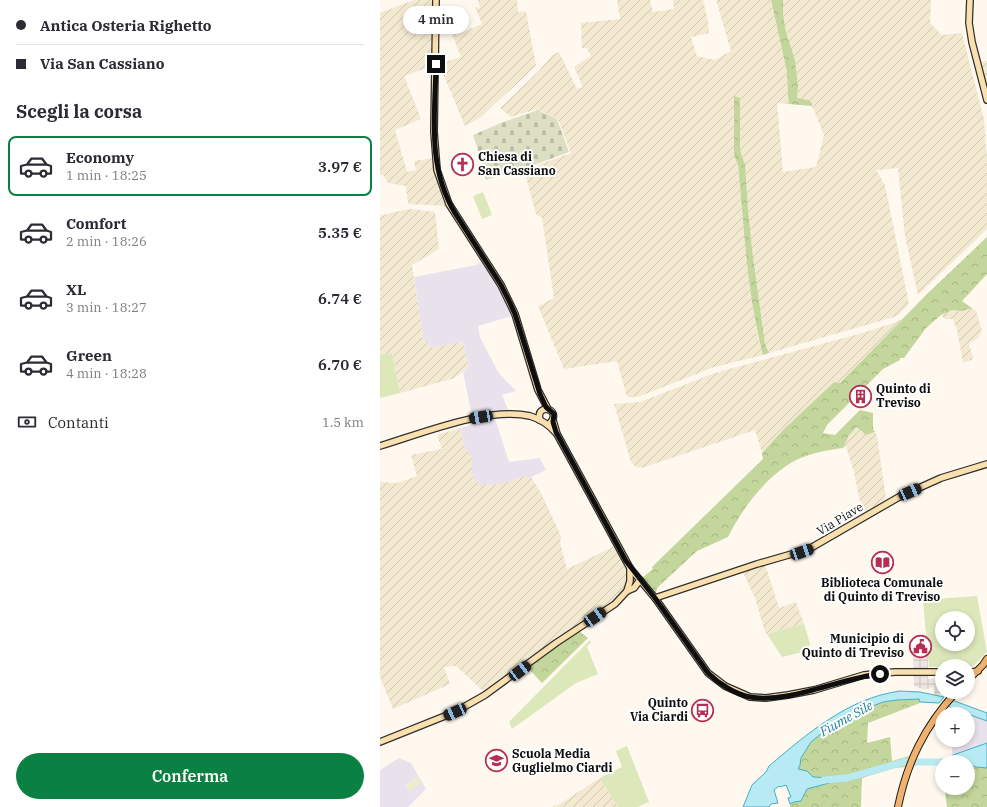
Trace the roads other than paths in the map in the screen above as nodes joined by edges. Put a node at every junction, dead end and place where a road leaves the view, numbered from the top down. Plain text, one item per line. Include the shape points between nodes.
1 (436, 0) edge
2 (970, 0) edge
3 (987, 100) edge
4 (540, 394) junction
5 (548, 409) junction
6 (540, 412) junction
7 (526, 415) junction
8 (540, 420) junction
9 (553, 420) junction
10 (546, 424) junction
11 (557, 434) junction
12 (380, 446) edge
13 (987, 464) edge
14 (630, 568) junction
15 (640, 580) junction
16 (632, 586) junction
17 (646, 588) junction
18 (655, 598) junction
19 (987, 659) edge
20 (975, 670) edge
21 (935, 672) edge
22 (949, 699) edge
23 (380, 742) edge
24 (898, 807) edge

1 - 4 main road via 434,132 435,159 440,180 449,204 510,303
2 - 3 main road via 969,23 972,42
4 - 5 main road
4 - 6 main road
5 - 6 main road
5 - 9 main road via 553,412
6 - 7 main road
6 - 8 main road
7 - 8 main road
7 - 12 main road via 495,415 465,420
8 - 10 main road
9 - 10 main road
9 - 11 main road
10 - 11 main road
11 - 14 main road
13 - 18 main road, Via Piave via 941,478 899,496 809,549
14 - 15 main road
14 - 16 main road
15 - 16 main road
15 - 17 main road
16 - 17 main road
16 - 23 main road via 615,604 556,643 485,696 449,715
17 - 18 main road
18 - 21 main road via 708,673 719,682 750,697 788,695 869,675
19 - 20 main road
22 - 24 main road via 930,723 913,757

